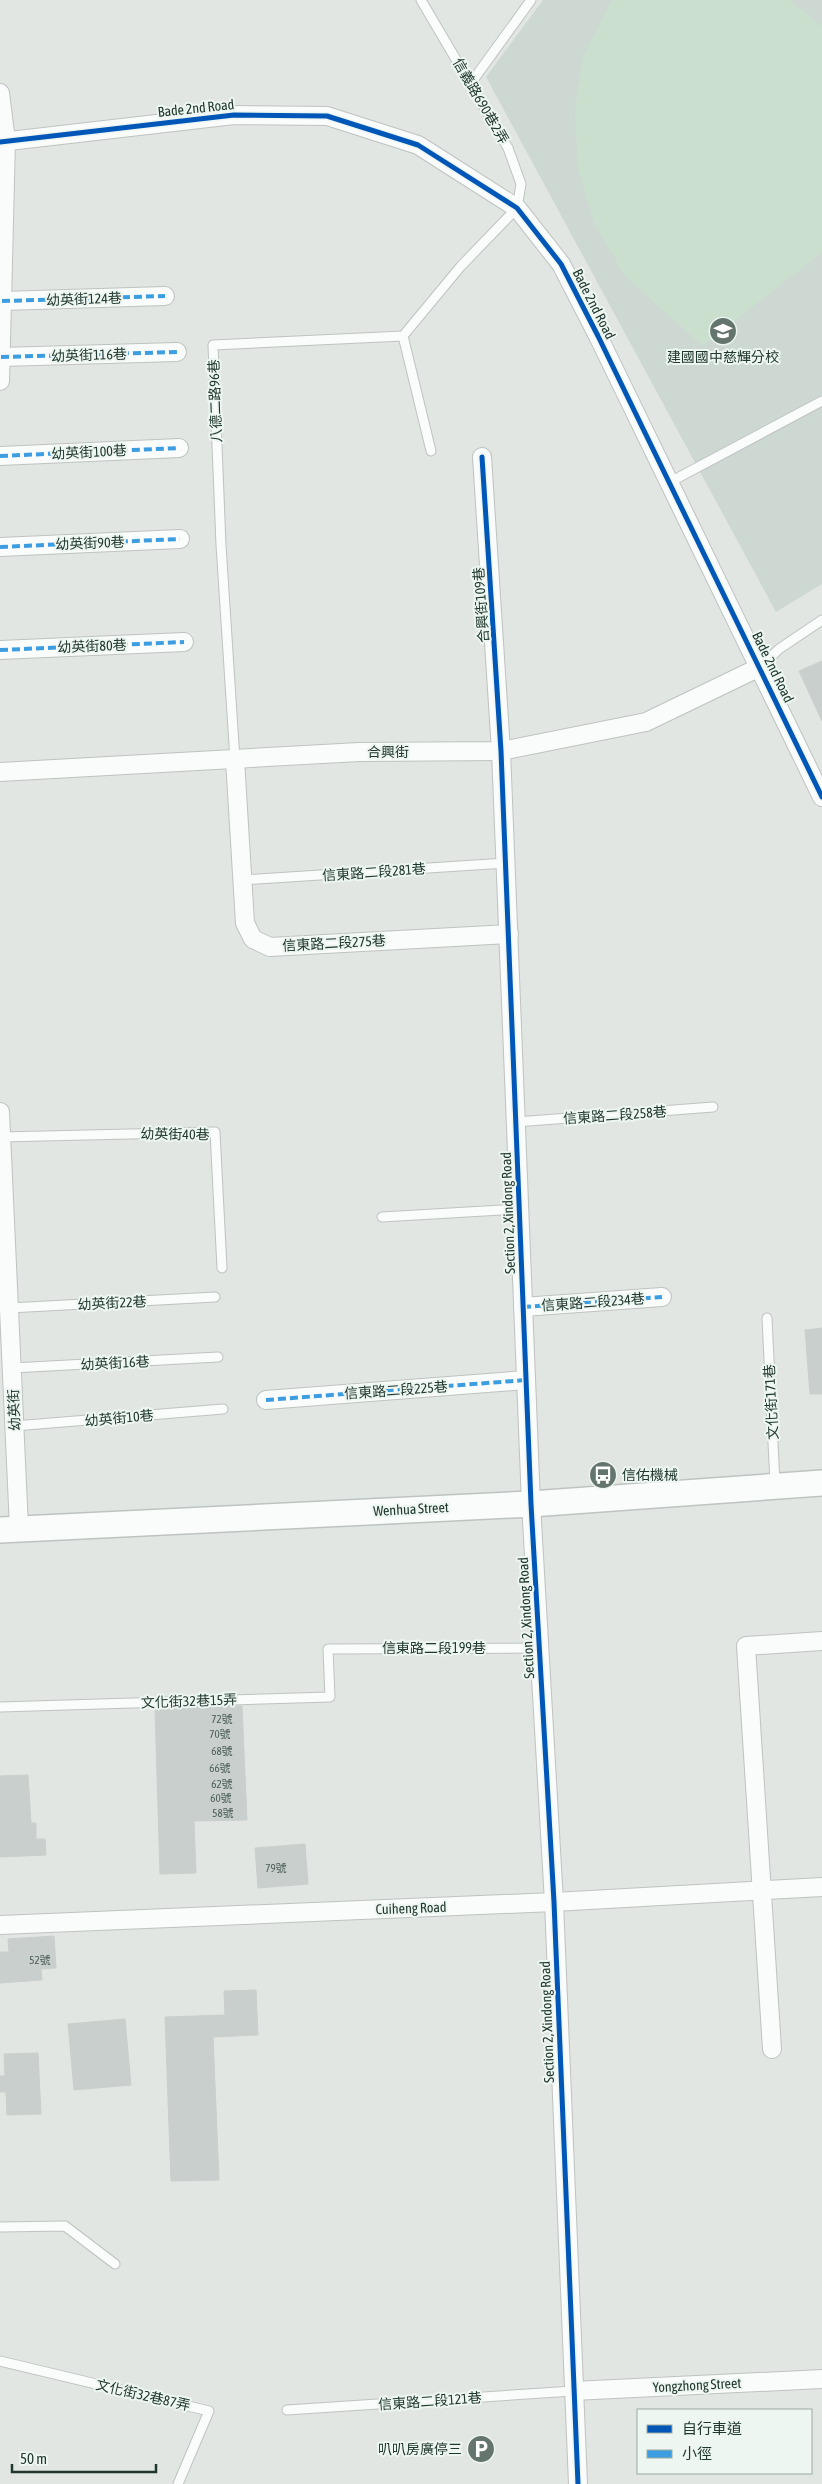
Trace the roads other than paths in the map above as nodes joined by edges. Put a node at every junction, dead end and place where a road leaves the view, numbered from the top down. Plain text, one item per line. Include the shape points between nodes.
1 (421, 0) edge
2 (531, 0) edge
3 (471, 83) junction
4 (0, 93) edge
5 (3, 142) edge
6 (517, 208) junction
7 (165, 296) dead end
8 (2, 302) junction
9 (403, 336) junction
10 (177, 352) dead end
11 (1, 357) edge
12 (0, 382) edge
13 (822, 401) edge
14 (179, 448) dead end
15 (431, 451) dead end
16 (0, 456) edge
17 (482, 457) dead end
18 (670, 482) junction
19 (180, 539) dead end
20 (0, 547) edge
21 (822, 620) edge
22 (184, 642) dead end
23 (0, 650) edge
24 (760, 667) junction
25 (501, 751) junction
26 (235, 760) junction
27 (0, 772) edge
28 (822, 797) edge
29 (506, 863) junction
30 (242, 880) junction
31 (508, 934) junction
32 (713, 1107) dead end
33 (0, 1112) edge
34 (516, 1122) junction
35 (1, 1137) edge
36 (520, 1209) junction
37 (382, 1217) dead end
38 (222, 1268) dead end
39 (215, 1297) dead end
40 (662, 1297) dead end
41 (523, 1307) junction
42 (9, 1308) junction
43 (767, 1318) dead end
44 (218, 1357) dead end
45 (12, 1368) junction
46 (526, 1380) junction
47 (266, 1400) dead end
48 (223, 1409) dead end
49 (14, 1426) junction
50 (822, 1483) edge
51 (775, 1486) junction
52 (531, 1504) junction
53 (9, 1529) edge
54 (822, 1641) edge
55 (539, 1648) junction
56 (328, 1649) joint
57 (0, 1707) edge
58 (822, 1887) edge
59 (762, 1889) junction
60 (554, 1902) junction
61 (0, 1925) edge
62 (772, 2049) dead end
63 (0, 2227) edge
64 (115, 2264) dead end
65 (0, 2361) edge
66 (822, 2379) edge
67 (573, 2391) junction
68 (287, 2410) dead end
69 (178, 2484) edge
70 (578, 2484) edge

1 - 3 lane, 信義路690巷2弄
2 - 3 lane
3 - 6 lane, 信義路690巷2弄 via 508,148 522,184
4 - 5 street
5 - 6 street, Bade 2nd Road via 234,115 327,116 418,145
5 - 8 street
6 - 9 lane via 461,266
6 - 18 street, Bade 2nd Road via 561,264
7 - 8 street, 幼英街124巷
8 - 11 street
9 - 15 lane
9 - 26 lane, 八德二路96巷 via 213,345 221,546
10 - 11 street, 幼英街116巷
11 - 12 street
13 - 18 lane
14 - 16 street, 幼英街100巷
17 - 25 street, 合興街109巷
18 - 24 street, Bade 2nd Road
19 - 20 street, 幼英街90巷
21 - 24 lane via 779,649
22 - 23 street, 幼英街80巷
24 - 25 street, 合興街 via 646,722
24 - 28 street, Bade 2nd Road
25 - 26 street, 合興街 via 359,752
25 - 29 street, Section 2, Xindong Road
26 - 27 street, 合興街
26 - 30 street, 信東路二段275巷
29 - 30 lane, 信東路二段281巷
29 - 31 street, Section 2, Xindong Road
30 - 31 street, 信東路二段275巷 via 245,923 253,939 270,947
31 - 34 street, Section 2, Xindong Road
32 - 34 lane, 信東路二段258巷
33 - 35 street, 幼英街
34 - 36 street, Section 2, Xindong Road
35 - 38 lane, 幼英街40巷 via 215,1132
35 - 42 street, 幼英街
36 - 37 lane
36 - 41 street, Section 2, Xindong Road
39 - 42 lane, 幼英街22巷
40 - 41 street, 信東路二段234巷
41 - 46 street, Section 2, Xindong Road
42 - 45 street, 幼英街
43 - 51 lane, 文化街171巷
44 - 45 lane, 幼英街16巷
45 - 49 street, 幼英街
46 - 47 street, 信東路二段225巷
46 - 52 street, Section 2, Xindong Road
48 - 49 lane, 幼英街10巷
49 - 53 street, 幼英街
50 - 51 street, Wenhua Street
51 - 52 street, Wenhua Street
52 - 53 street, Wenhua Street
52 - 55 street, Section 2, Xindong Road
54 - 59 street via 746,1646
55 - 56 lane, 信東路二段199巷
55 - 60 street, Section 2, Xindong Road
56 - 57 lane, 文化街32巷15弄 via 330,1697
58 - 59 street, Cuiheng Road
59 - 60 street, Cuiheng Road
59 - 62 street
60 - 61 street, Cuiheng Road
60 - 67 street, Section 2, Xindong Road
63 - 64 lane via 65,2226
65 - 69 lane, 文化街32巷87弄 via 209,2410
66 - 67 street, Yongzhong Street
67 - 68 lane, 信東路二段121巷
67 - 70 street, Section 2, Xindong Road

